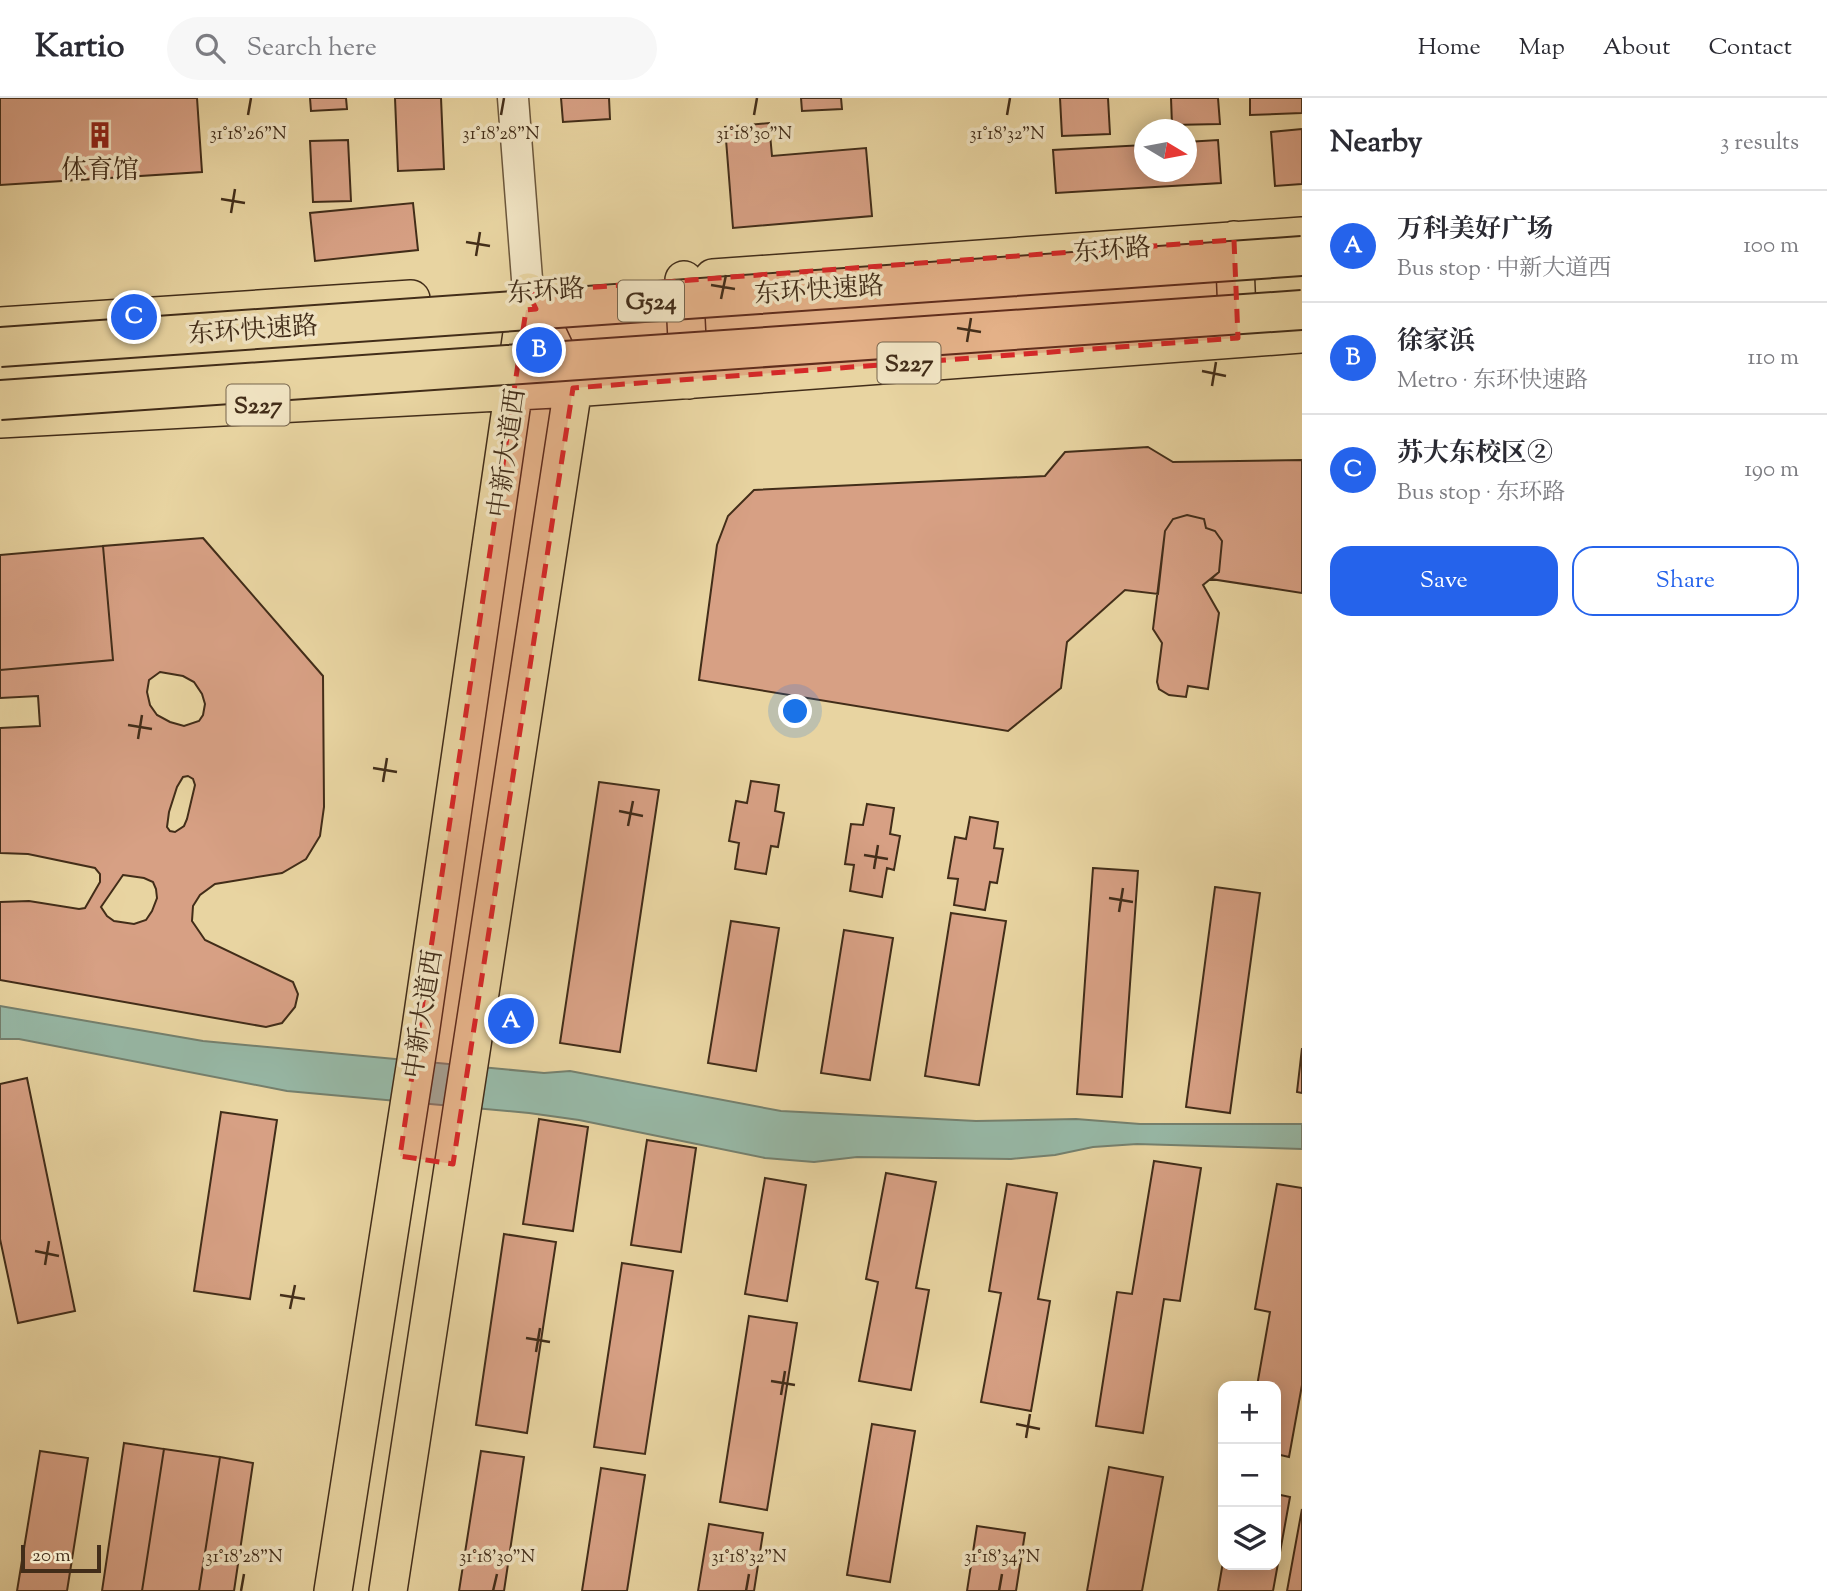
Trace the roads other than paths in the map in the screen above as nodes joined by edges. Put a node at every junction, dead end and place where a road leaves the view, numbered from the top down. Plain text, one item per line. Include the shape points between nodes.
1 (513, 98) edge
2 (1302, 236) edge
3 (1234, 240) junction
4 (1302, 256) edge
5 (684, 280) junction
6 (528, 292) junction
7 (1302, 310) edge
8 (0, 326) edge
9 (1302, 334) edge
10 (1238, 338) junction
11 (0, 347) edge
12 (689, 380) junction
13 (573, 388) junction
14 (515, 391) junction
15 (0, 400) edge
16 (0, 419) edge
17 (400, 1156) junction
18 (453, 1164) junction
19 (333, 1591) edge
20 (388, 1591) edge

1 - 6 street
2 - 3 main road, 东环路
3 - 5 main road, 东环路
3 - 10 main road
4 - 11 highway, 东环快速路 / G524, bridge
5 - 6 main road, 东环路
5 - 12 main road
6 - 8 main road, 东环路
6 - 13 main road
6 - 14 main road, 中新大道西
7 - 15 highway, 东环快速路 / G524, bridge
9 - 10 main road, S227
10 - 12 main road, S227
12 - 13 main road, S227
13 - 14 main road, S227
13 - 18 main road, 中新大道西
14 - 16 main road, S227
14 - 17 main road, 中新大道西
17 - 18 main road
17 - 19 main road, 中新大道西
18 - 20 main road, 中新大道西

